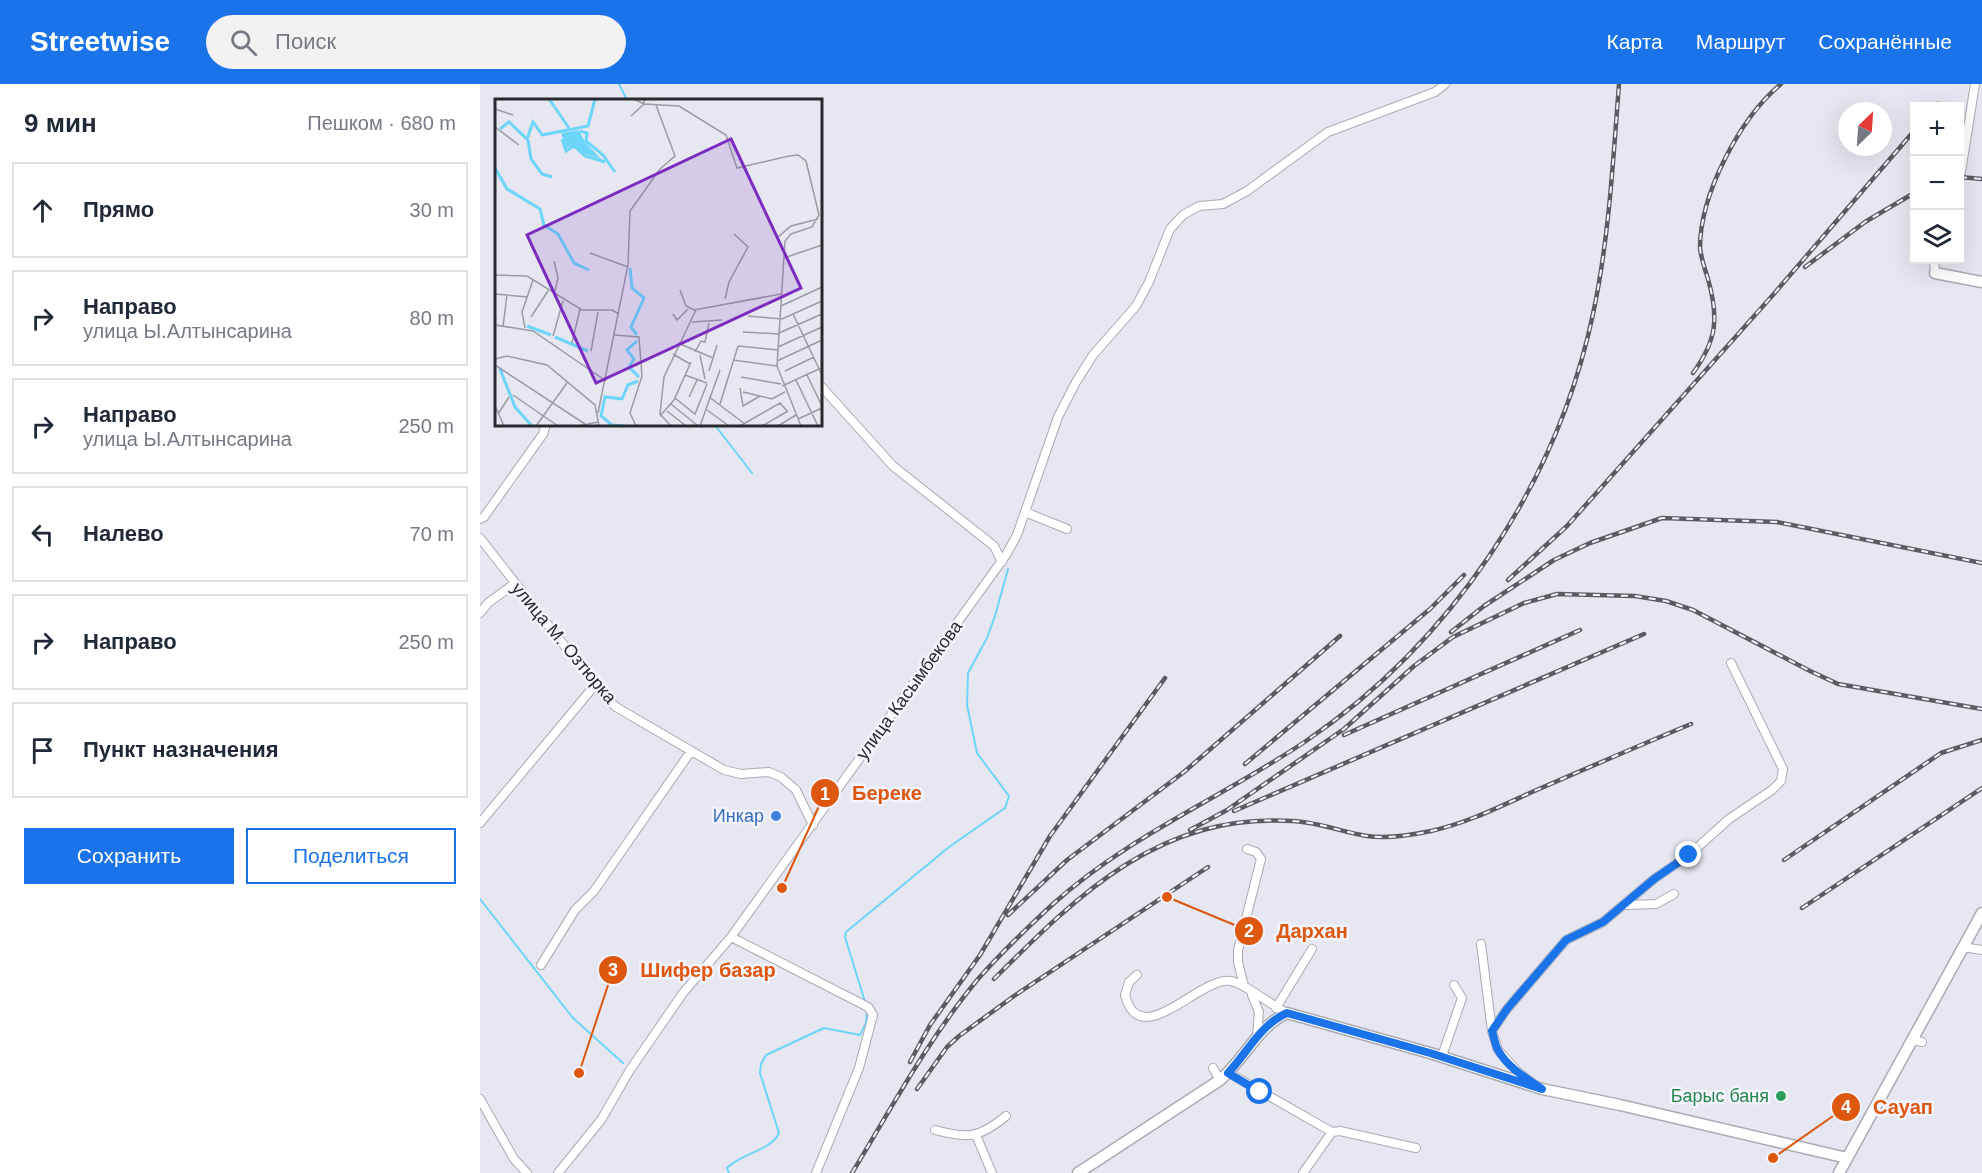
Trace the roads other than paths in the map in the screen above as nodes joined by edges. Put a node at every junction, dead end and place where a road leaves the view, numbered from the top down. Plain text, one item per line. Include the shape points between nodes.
1 (1445, 84) edge
2 (1975, 84) edge
3 (1963, 156) edge
4 (1934, 264) edge
5 (1935, 273) joint
6 (1982, 282) edge
7 (822, 387) edge
8 (545, 426) edge
9 (1025, 512) junction
10 (480, 519) edge
11 (1067, 529) dead end
12 (480, 538) edge
13 (1004, 559) junction
14 (514, 584) junction
15 (480, 614) edge
16 (1731, 663) dead end
17 (594, 685) junction
18 (692, 752) junction
19 (480, 823) edge
20 (813, 825) junction
21 (1247, 849) dead end
22 (1674, 894) dead end
23 (1626, 905) junction
24 (1982, 913) edge
25 (730, 937) junction
26 (1481, 944) dead end
27 (1963, 947) junction
28 (1312, 949) dead end
29 (1982, 950) edge
30 (541, 965) dead end
31 (1137, 975) dead end
32 (1454, 985) dead end
33 (1247, 989) junction
34 (1282, 1011) junction
35 (1492, 1031) junction
36 (1257, 1037) junction
37 (1442, 1056) junction
38 (1213, 1068) dead end
39 (1224, 1076) junction
40 (1542, 1089) junction
41 (480, 1099) edge
42 (1006, 1116) dead end
43 (935, 1130) dead end
44 (1332, 1132) junction
45 (976, 1135) junction
46 (1416, 1148) dead end
47 (1847, 1158) junction
48 (1091, 1169) edge
49 (527, 1173) edge
50 (558, 1173) edge
51 (816, 1173) edge
52 (980, 1173) edge
53 (990, 1173) edge
54 (1078, 1173) edge
55 (1303, 1173) edge
56 (1839, 1173) edge

1 - 9 street, улица Касымбекова via 1435,92 1328,132 1247,191 1223,204 1199,206 1183,215 1170,229 1136,306 1093,355 1076,382 1058,417
2 - 3 street
4 - 5 street
5 - 6 street
7 - 13 street via 893,466 994,546
8 - 10 street
9 - 11 street
9 - 13 street, улица Касымбекова
12 - 14 street, улица М. Озтюрка
13 - 20 street, улица Касымбекова
14 - 15 street
14 - 17 street, улица М. Озтюрка
16 - 23 street via 1783,770 1781,781 1728,819
17 - 18 street, улица М. Озтюрка via 616,707
17 - 19 street
18 - 20 street, улица М. Озтюрка via 724,770 741,774 769,771 781,777 796,790
18 - 30 street via 594,891 575,910
20 - 25 street, улица Касымбекова
21 - 33 street via 1261,859 1238,950
22 - 23 street via 1656,904
23 - 35 street via 1560,946
24 - 27 street
25 - 50 street, улица Касымбекова via 683,993 601,1120
25 - 51 street via 868,1007 873,1015 859,1068
26 - 35 street
27 - 29 street
27 - 47 street via 1917,1041
28 - 34 street
31 - 33 street via 1129,982 1125,995 1133,1010 1144,1018 1171,1009 1219,981 1232,981
32 - 37 street via 1462,998
33 - 34 street
33 - 36 street via 1258,1006
34 - 36 street
34 - 37 street
35 - 40 street via 1498,1050 1509,1063
36 - 39 street
37 - 40 street
38 - 39 street
39 - 44 street
39 - 48 street
40 - 47 street
41 - 49 street via 514,1159
42 - 45 street
43 - 45 street
44 - 46 street
44 - 55 street
45 - 53 street
47 - 56 street
48 - 54 street
52 - 53 street

